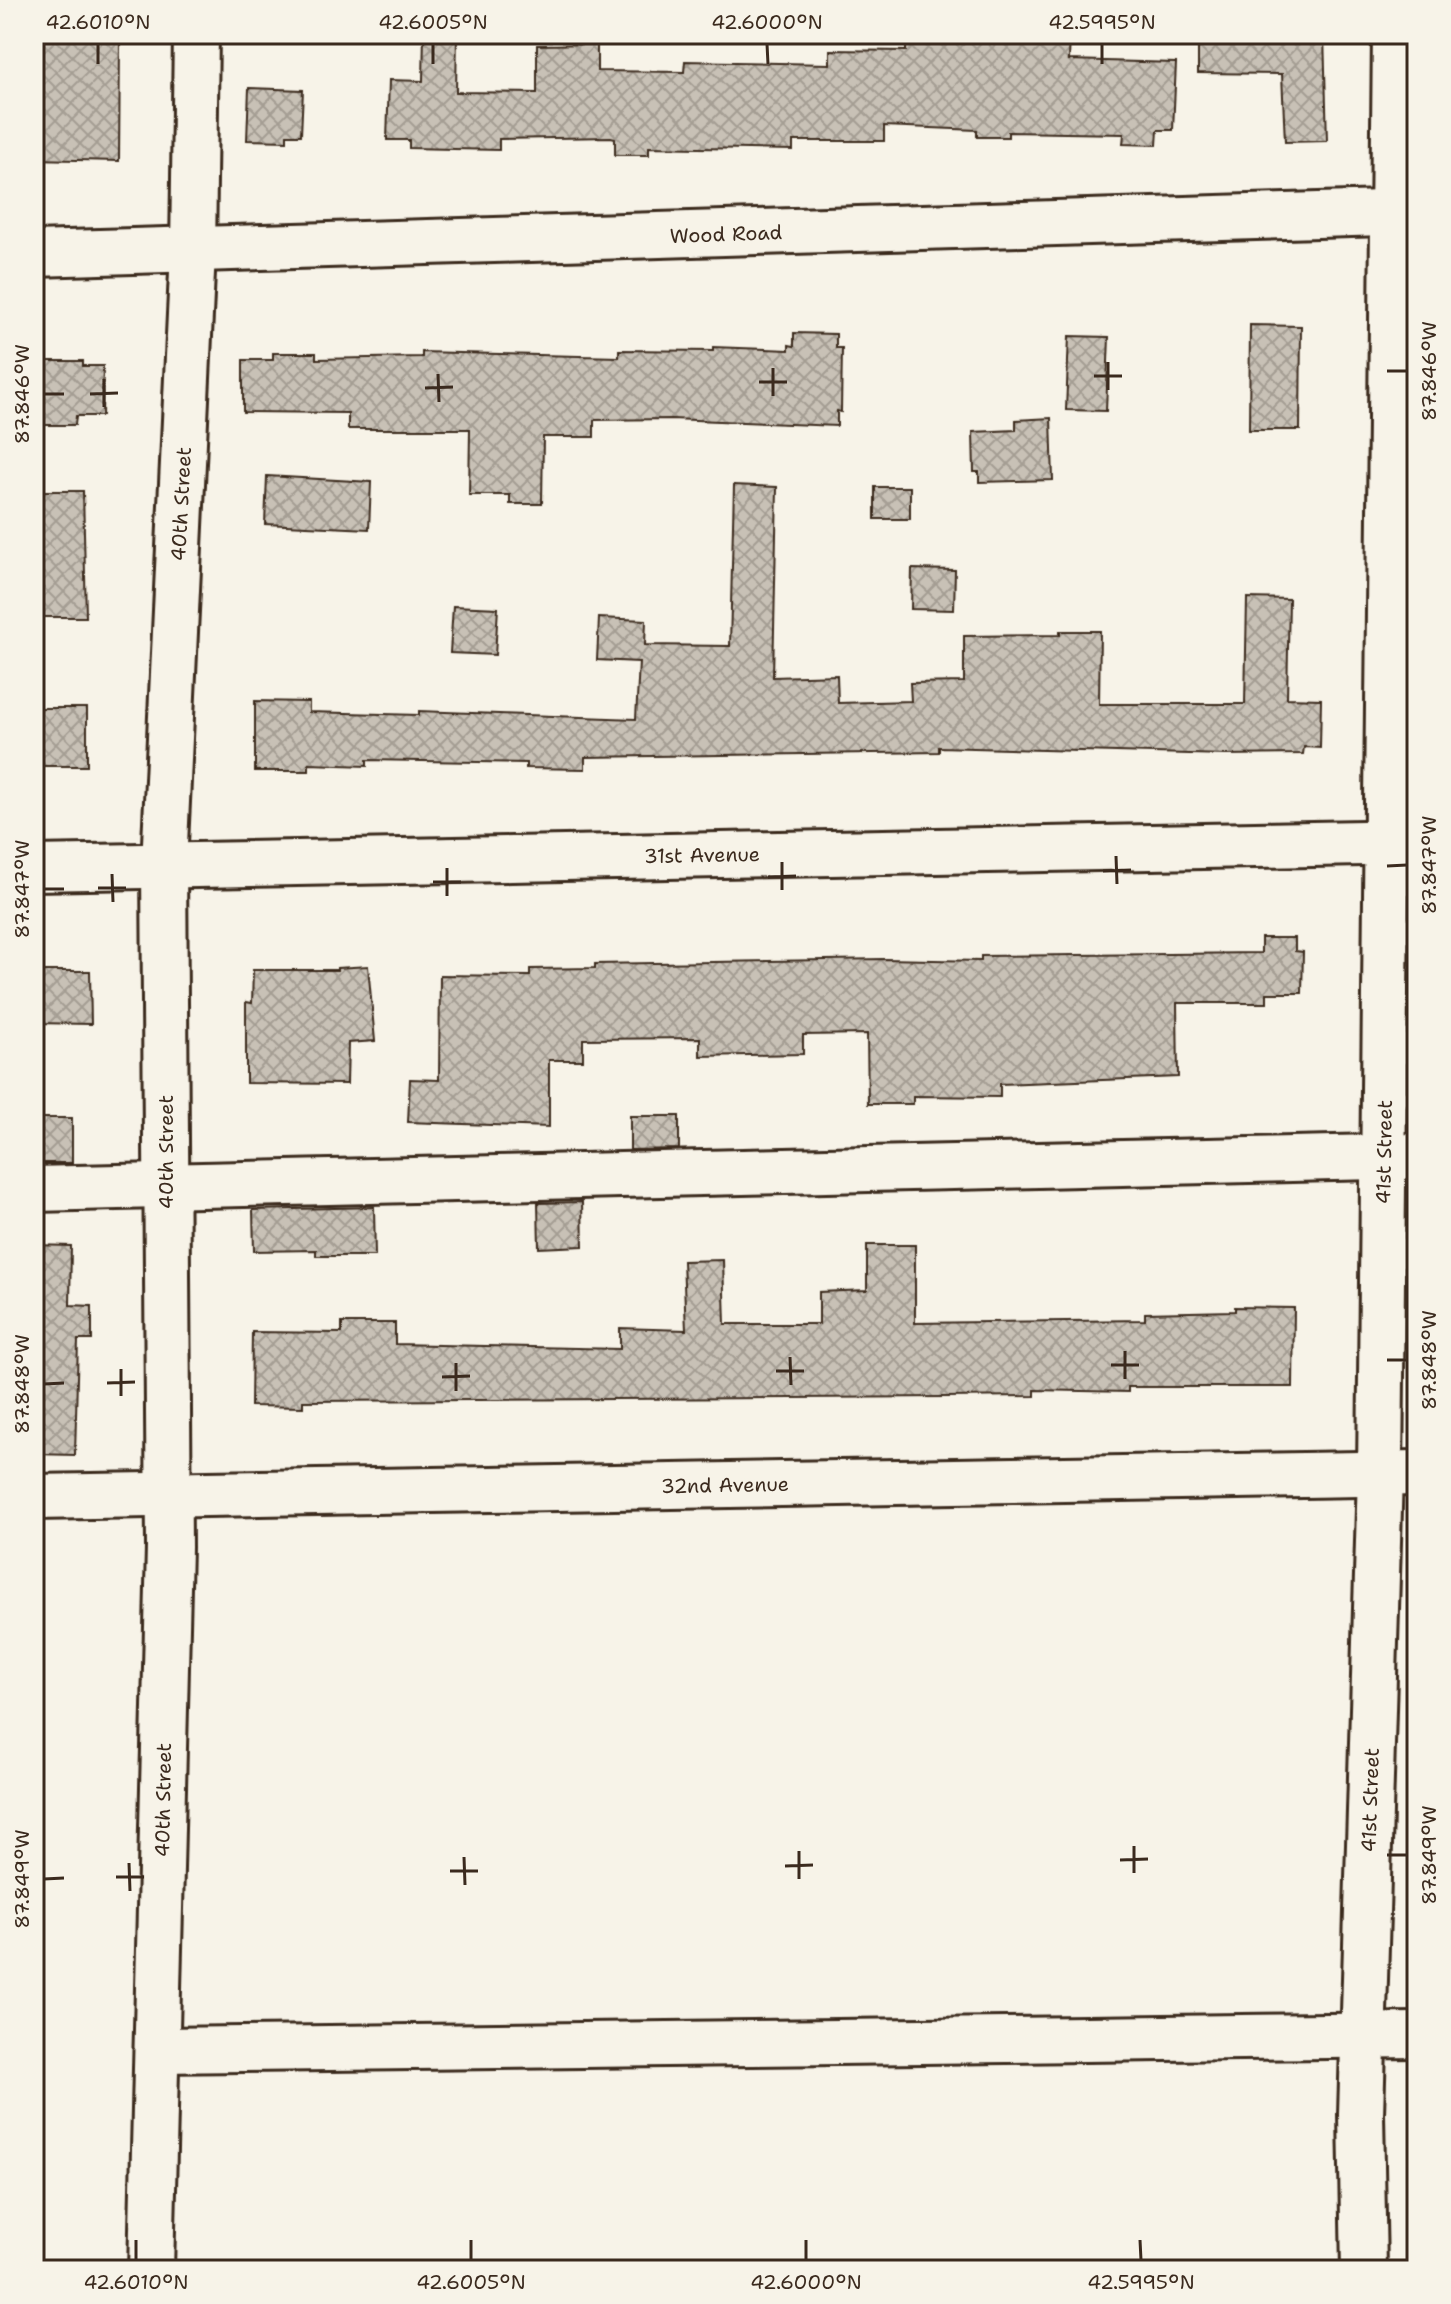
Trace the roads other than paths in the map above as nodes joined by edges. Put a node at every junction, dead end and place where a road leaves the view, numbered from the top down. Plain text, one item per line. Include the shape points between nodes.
1 (196, 34) edge
2 (1395, 34) edge
3 (1406, 212) edge
4 (193, 251) junction
5 (34, 254) edge
6 (1403, 522) edge
7 (1403, 842) edge
8 (164, 865) junction
9 (34, 868) edge
10 (1400, 1156) edge
11 (166, 1187) junction
12 (34, 1189) edge
13 (1399, 1474) edge
14 (169, 1494) junction
15 (34, 1497) edge
16 (1417, 2035) edge
17 (1364, 2036) junction
18 (157, 2050) junction
19 (151, 2270) edge
20 (1364, 2270) edge

1 - 4 street, 40th Street
2 - 3 street, 41st Street
3 - 4 street, Wood Road
3 - 6 street, 41st Street
4 - 5 street, Wood Road
4 - 8 street, 40th Street
6 - 7 street, 41st Street
7 - 8 street, 31st Avenue
7 - 10 street, 41st Street
8 - 9 street, 31st Avenue
8 - 11 street, 40th Street
10 - 11 street
10 - 13 street, 41st Street
11 - 12 street
11 - 14 street, 40th Street
13 - 14 street, 32nd Avenue
13 - 17 street, 41st Street
14 - 15 street, 32nd Avenue
14 - 18 street, 40th Street
16 - 17 street
17 - 18 street
17 - 20 street, 41st Street
18 - 19 street, 40th Street

